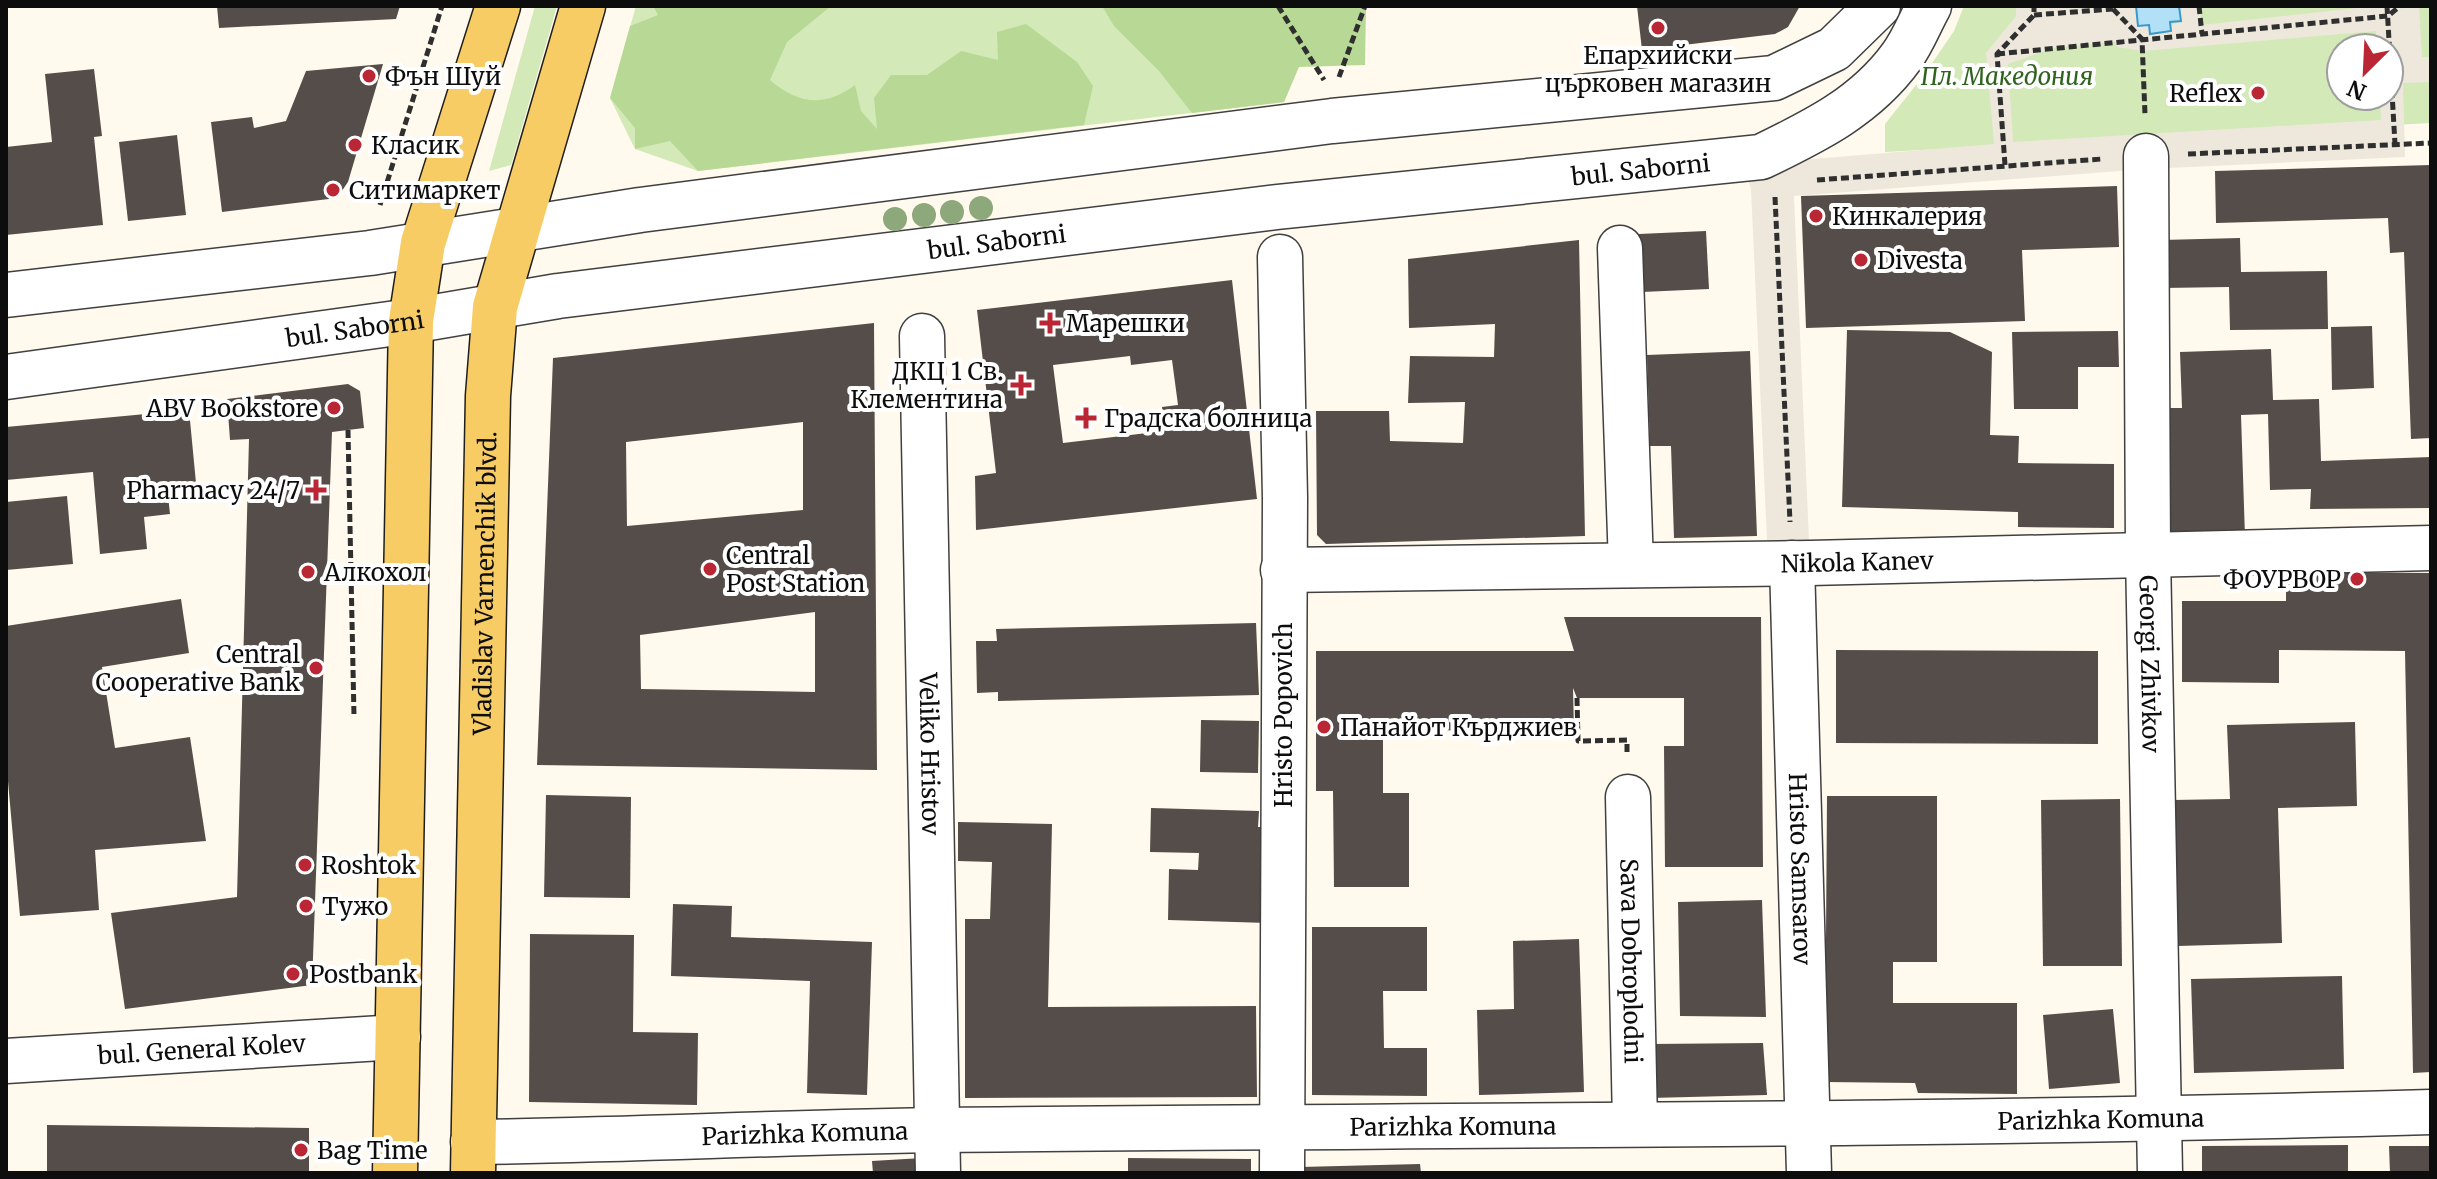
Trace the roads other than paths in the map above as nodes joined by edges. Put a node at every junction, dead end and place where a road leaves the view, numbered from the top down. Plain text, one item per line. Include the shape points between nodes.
1 (498, 6) edge
2 (583, 6) edge
3 (1878, 6) edge
4 (1929, 6) edge
5 (2146, 156) road end
6 (516, 228) junction
7 (423, 243) junction
8 (1620, 248) dead end
9 (1280, 257) dead end
10 (6, 295) edge
11 (495, 307) junction
12 (411, 321) junction
13 (922, 336) dead end
14 (6, 377) edge
15 (2431, 548) edge
16 (2148, 554) junction
17 (1792, 563) junction
18 (1631, 565) junction
19 (1283, 570) junction
20 (1628, 797) road end
21 (398, 1037) junction
22 (6, 1061) edge
23 (2431, 1112) edge
24 (2160, 1120) junction
25 (1635, 1123) junction
26 (1808, 1125) junction
27 (1282, 1127) junction
28 (937, 1130) junction
29 (473, 1157) edge
30 (395, 1173) edge
31 (938, 1173) edge
32 (1282, 1173) edge
33 (1809, 1173) edge
34 (2160, 1173) edge

1 - 7 main road
2 - 6 main road, Vladislav Varnenchik blvd.
3 - 6 street via 1834,49 1774,78 1332,121
4 - 11 street, bul. Saborni via 1903,55 1869,92 1829,125 1761,157 1277,207
5 - 16 street, Georgi Zhivkov
6 - 7 street
6 - 11 main road, Vladislav Varnenchik blvd.
7 - 10 street
7 - 12 main road
8 - 18 street
9 - 19 street, Hristo Popovich
11 - 12 street, bul. Saborni
11 - 29 main road, Vladislav Varnenchik blvd. via 488,409
12 - 14 street, bul. Saborni
12 - 21 main road
13 - 28 street, Veliko Hristov
15 - 16 street, Nikola Kanev
16 - 17 street, Nikola Kanev
16 - 24 street, Georgi Zhivkov
17 - 18 street, Nikola Kanev
17 - 26 street, Hristo Samsarov
18 - 19 street, Nikola Kanev
19 - 27 street, Hristo Popovich
20 - 25 street, Sava Dobroplodni
21 - 22 street, bul. General Kolev
21 - 30 main road
23 - 24 street, Parizhka Komuna
24 - 26 street, Parizhka Komuna
24 - 34 street, Georgi Zhivkov
25 - 26 street, Parizhka Komuna
25 - 27 street, Parizhka Komuna
26 - 33 street, Hristo Samsarov
27 - 28 street, Parizhka Komuna
27 - 32 street, Hristo Popovich
28 - 29 street, Parizhka Komuna
28 - 31 street, Veliko Hristov

